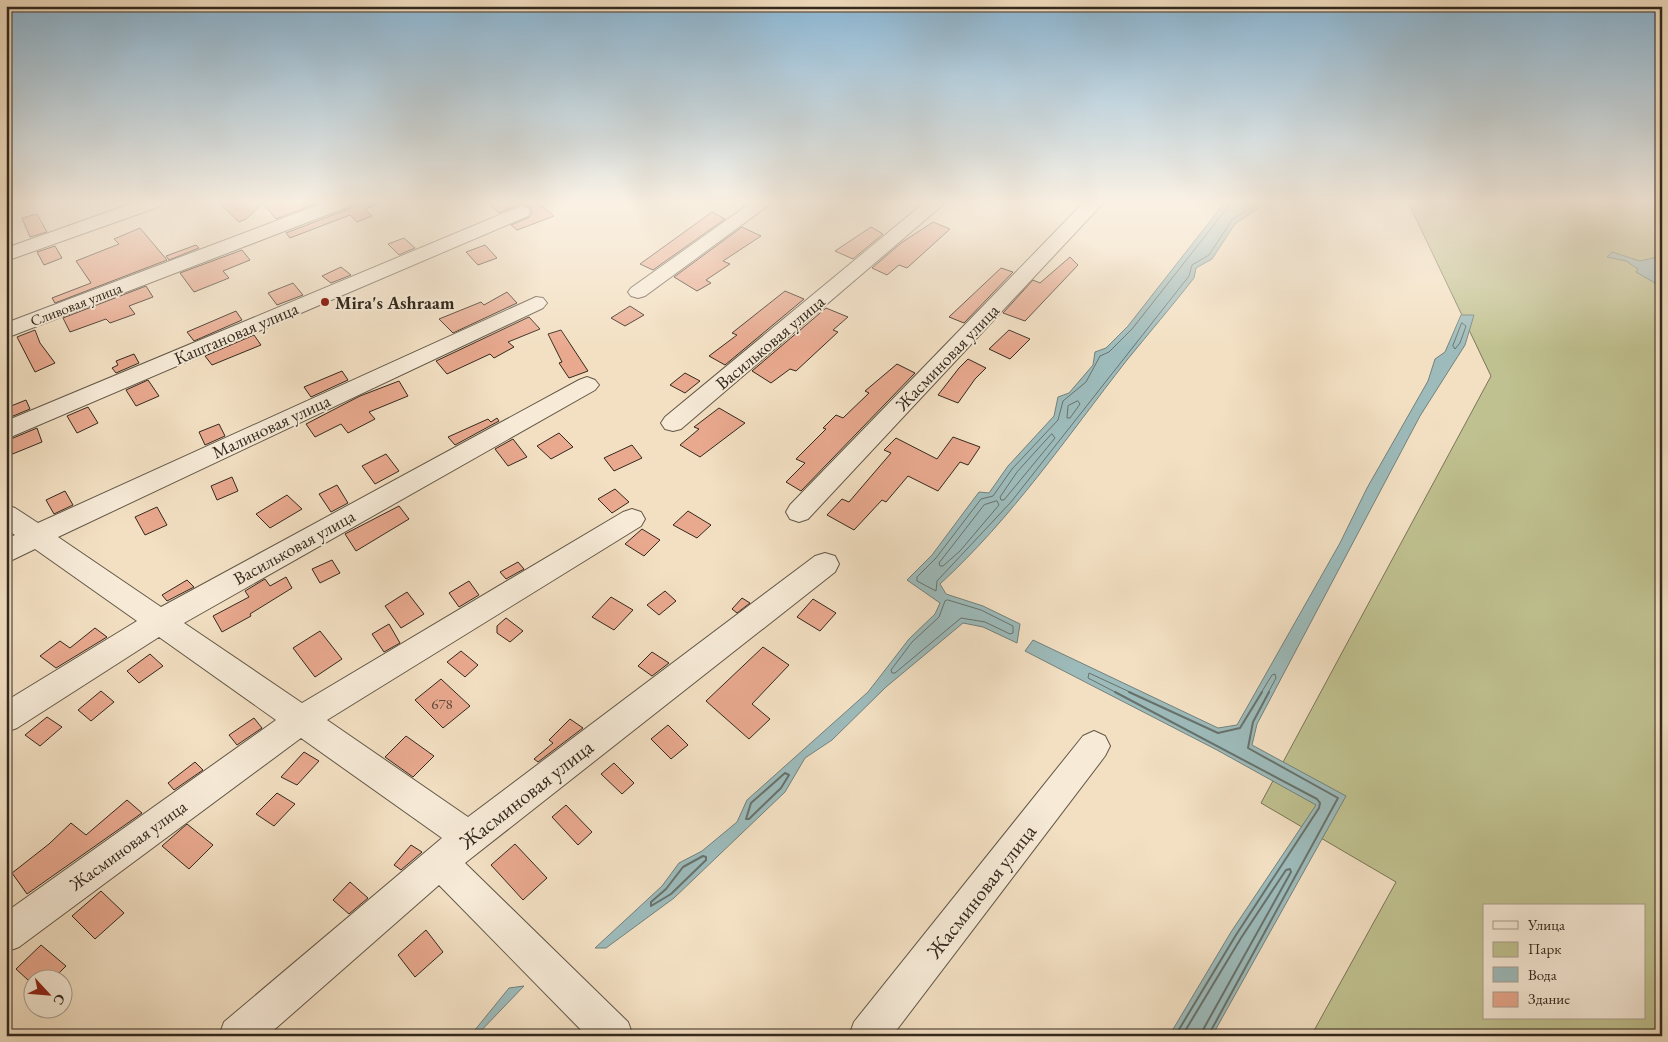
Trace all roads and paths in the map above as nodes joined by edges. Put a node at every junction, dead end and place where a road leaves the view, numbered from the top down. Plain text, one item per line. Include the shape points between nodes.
1 (21, 251) edge
2 (216, 251) edge
3 (430, 251) edge
4 (696, 251) edge
5 (878, 251) edge
6 (1049, 251) edge
7 (6, 256) edge
8 (638, 292) dead end
9 (536, 303) dead end
10 (6, 331) edge
11 (587, 386) dead end
12 (673, 423) dead end
13 (6, 431) edge
14 (799, 512) dead end
15 (6, 515) edge
16 (632, 520) dead end
17 (36, 536) junction
18 (6, 552) edge
19 (825, 564) dead end
20 (160, 622) junction
21 (6, 718) edge
22 (301, 720) junction
23 (1094, 746) dead end
24 (469, 837) junction
25 (440, 862) junction
26 (6, 934) edge
27 (238, 1036) edge
28 (614, 1036) edge
29 (868, 1036) edge

1 - 7 street
2 - 10 street, Сливовая улица
3 - 13 street, Каштановая улица
4 - 8 street
5 - 12 street, Васильковая улица
6 - 14 street, Жасминовая улица
9 - 17 street, Малиновая улица
11 - 20 street, Васильковая улица
15 - 17 street
16 - 22 street, Жасминовая улица
17 - 18 street, Малиновая улица
17 - 20 street
19 - 24 street, Жасминовая улица
20 - 21 street, Васильковая улица
20 - 22 street
22 - 24 street
22 - 26 street, Жасминовая улица
23 - 29 street, Жасминовая улица
24 - 25 street, Жасминовая улица
25 - 27 street, Жасминовая улица
25 - 28 street

